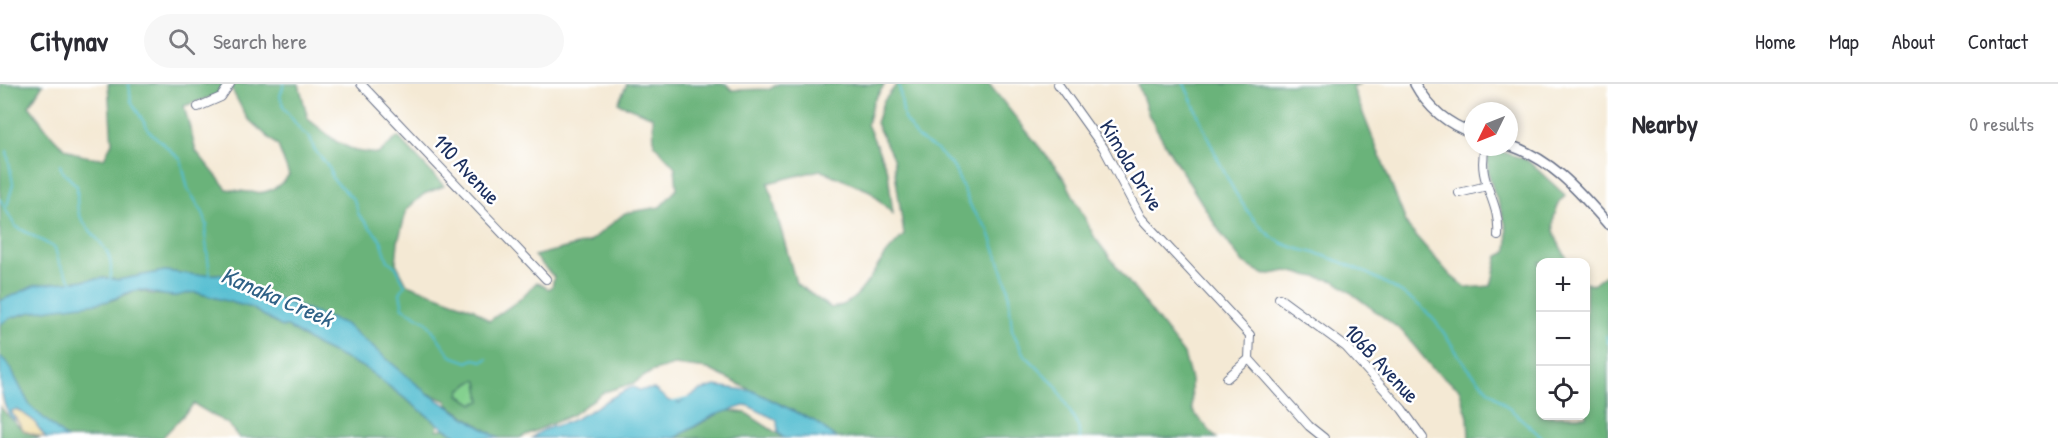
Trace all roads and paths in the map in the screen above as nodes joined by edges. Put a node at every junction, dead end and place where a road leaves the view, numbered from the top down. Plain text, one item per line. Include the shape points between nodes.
1 (230, 84) edge
2 (361, 84) edge
3 (1058, 84) edge
4 (1415, 84) edge
5 (198, 107) dead end
6 (1464, 128) edge
7 (1518, 148) edge
8 (1483, 156) edge
9 (1486, 186) junction
10 (1459, 193) dead end
11 (1608, 224) edge
12 (1498, 236) dead end
13 (546, 279) dead end
14 (1279, 298) dead end
15 (1249, 358) junction
16 (1227, 378) dead end
17 (1324, 438) edge
18 (1423, 438) edge

1 - 5 street via 221,97
2 - 13 street, 110 Avenue
3 - 15 street, Kimola Drive via 1103,147 1141,218 1250,335
4 - 6 street via 1443,118
7 - 11 street via 1555,168
8 - 9 street via 1481,169
9 - 10 street
9 - 12 street via 1498,216
14 - 18 street, 106B Avenue via 1346,347
15 - 16 street
15 - 17 street

